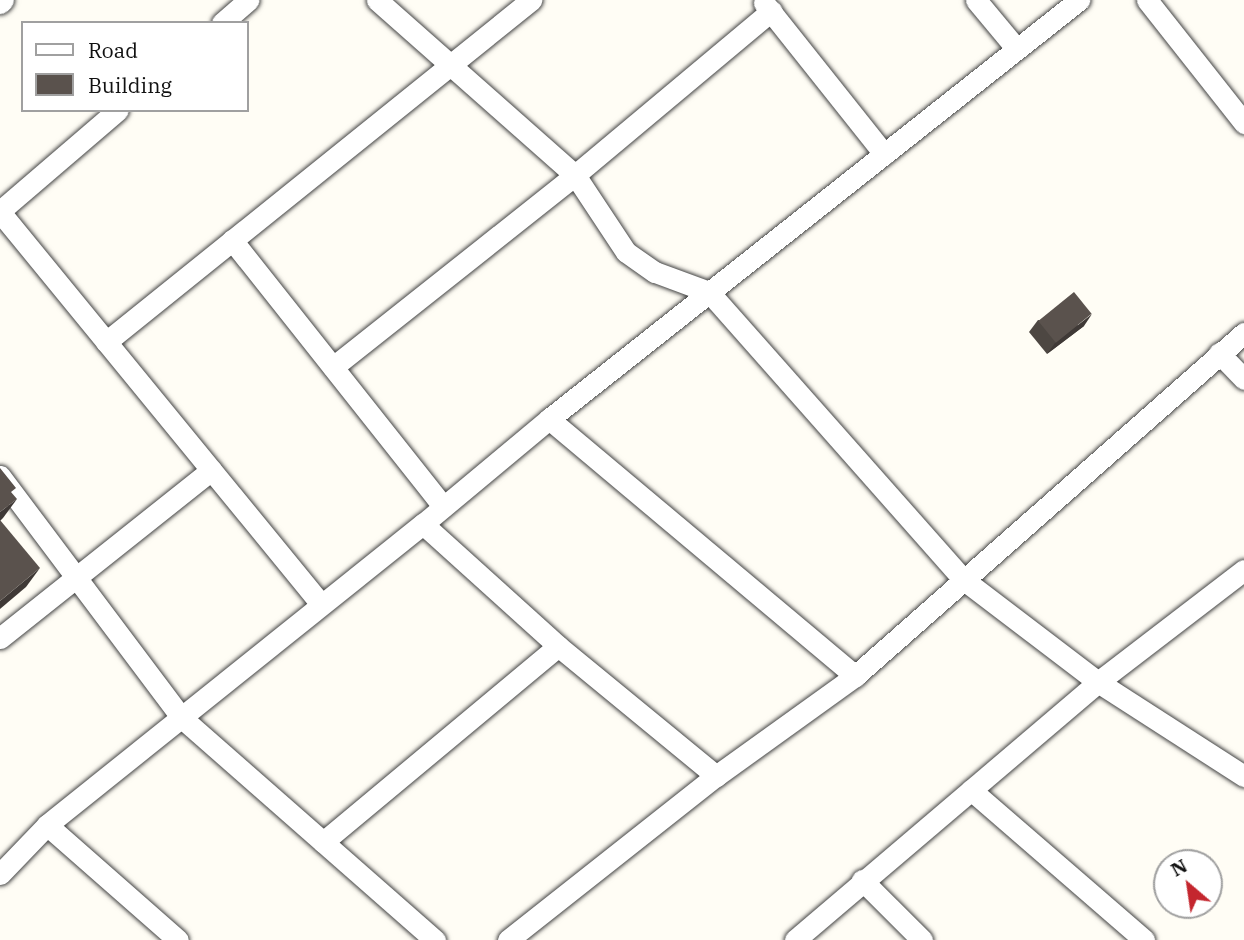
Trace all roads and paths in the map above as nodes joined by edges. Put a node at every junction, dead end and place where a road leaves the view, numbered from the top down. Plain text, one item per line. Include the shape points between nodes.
1 (248, 0) edge
2 (377, 0) edge
3 (531, 0) edge
4 (976, 0) edge
5 (1079, 0) edge
6 (1147, 0) edge
7 (766, 6) edge
8 (224, 21) edge
9 (1016, 48) junction
10 (452, 66) junction
11 (116, 112) edge
12 (1244, 123) edge
13 (884, 154) junction
14 (575, 174) junction
15 (0, 211) edge
16 (232, 240) junction
17 (709, 292) junction
18 (1244, 333) edge
19 (106, 342) junction
20 (1219, 354) junction
21 (333, 367) junction
22 (1244, 379) edge
23 (549, 419) junction
24 (211, 470) junction
25 (0, 476) edge
26 (442, 505) junction
27 (423, 524) junction
28 (1244, 570) edge
29 (74, 577) junction
30 (964, 580) junction
31 (321, 604) junction
32 (0, 638) edge
33 (558, 646) junction
34 (855, 676) junction
35 (1098, 682) junction
36 (182, 718) junction
37 (716, 776) junction
38 (1244, 776) edge
39 (971, 790) junction
40 (47, 825) junction
41 (323, 842) junction
42 (0, 874) edge
43 (862, 880) junction
44 (178, 940) edge
45 (435, 940) edge
46 (508, 940) edge
47 (795, 940) edge
48 (922, 940) edge
49 (1144, 940) edge

1 - 8 street
2 - 10 street
3 - 10 street
4 - 9 street
5 - 9 street
6 - 12 street
7 - 13 street
7 - 14 street
9 - 13 street
10 - 14 street
10 - 16 street
11 - 15 street
13 - 17 street
14 - 17 street via 626,252 655,272
14 - 21 street
15 - 19 street
16 - 19 street
16 - 21 street
17 - 23 street
17 - 30 street
18 - 20 street
19 - 24 street
20 - 22 street
20 - 30 street
21 - 26 street
23 - 26 street
23 - 34 street
24 - 29 street
24 - 31 street
25 - 29 street
26 - 27 street
27 - 31 street
27 - 33 street
28 - 35 street
29 - 32 street
29 - 36 street
30 - 34 street
30 - 35 street
31 - 36 street
33 - 37 street
33 - 41 street
34 - 37 street
35 - 38 street
35 - 39 street
36 - 40 street
36 - 41 street
37 - 46 street
39 - 43 street
39 - 49 street
40 - 42 street
40 - 44 street
41 - 45 street
43 - 47 street
43 - 48 street

